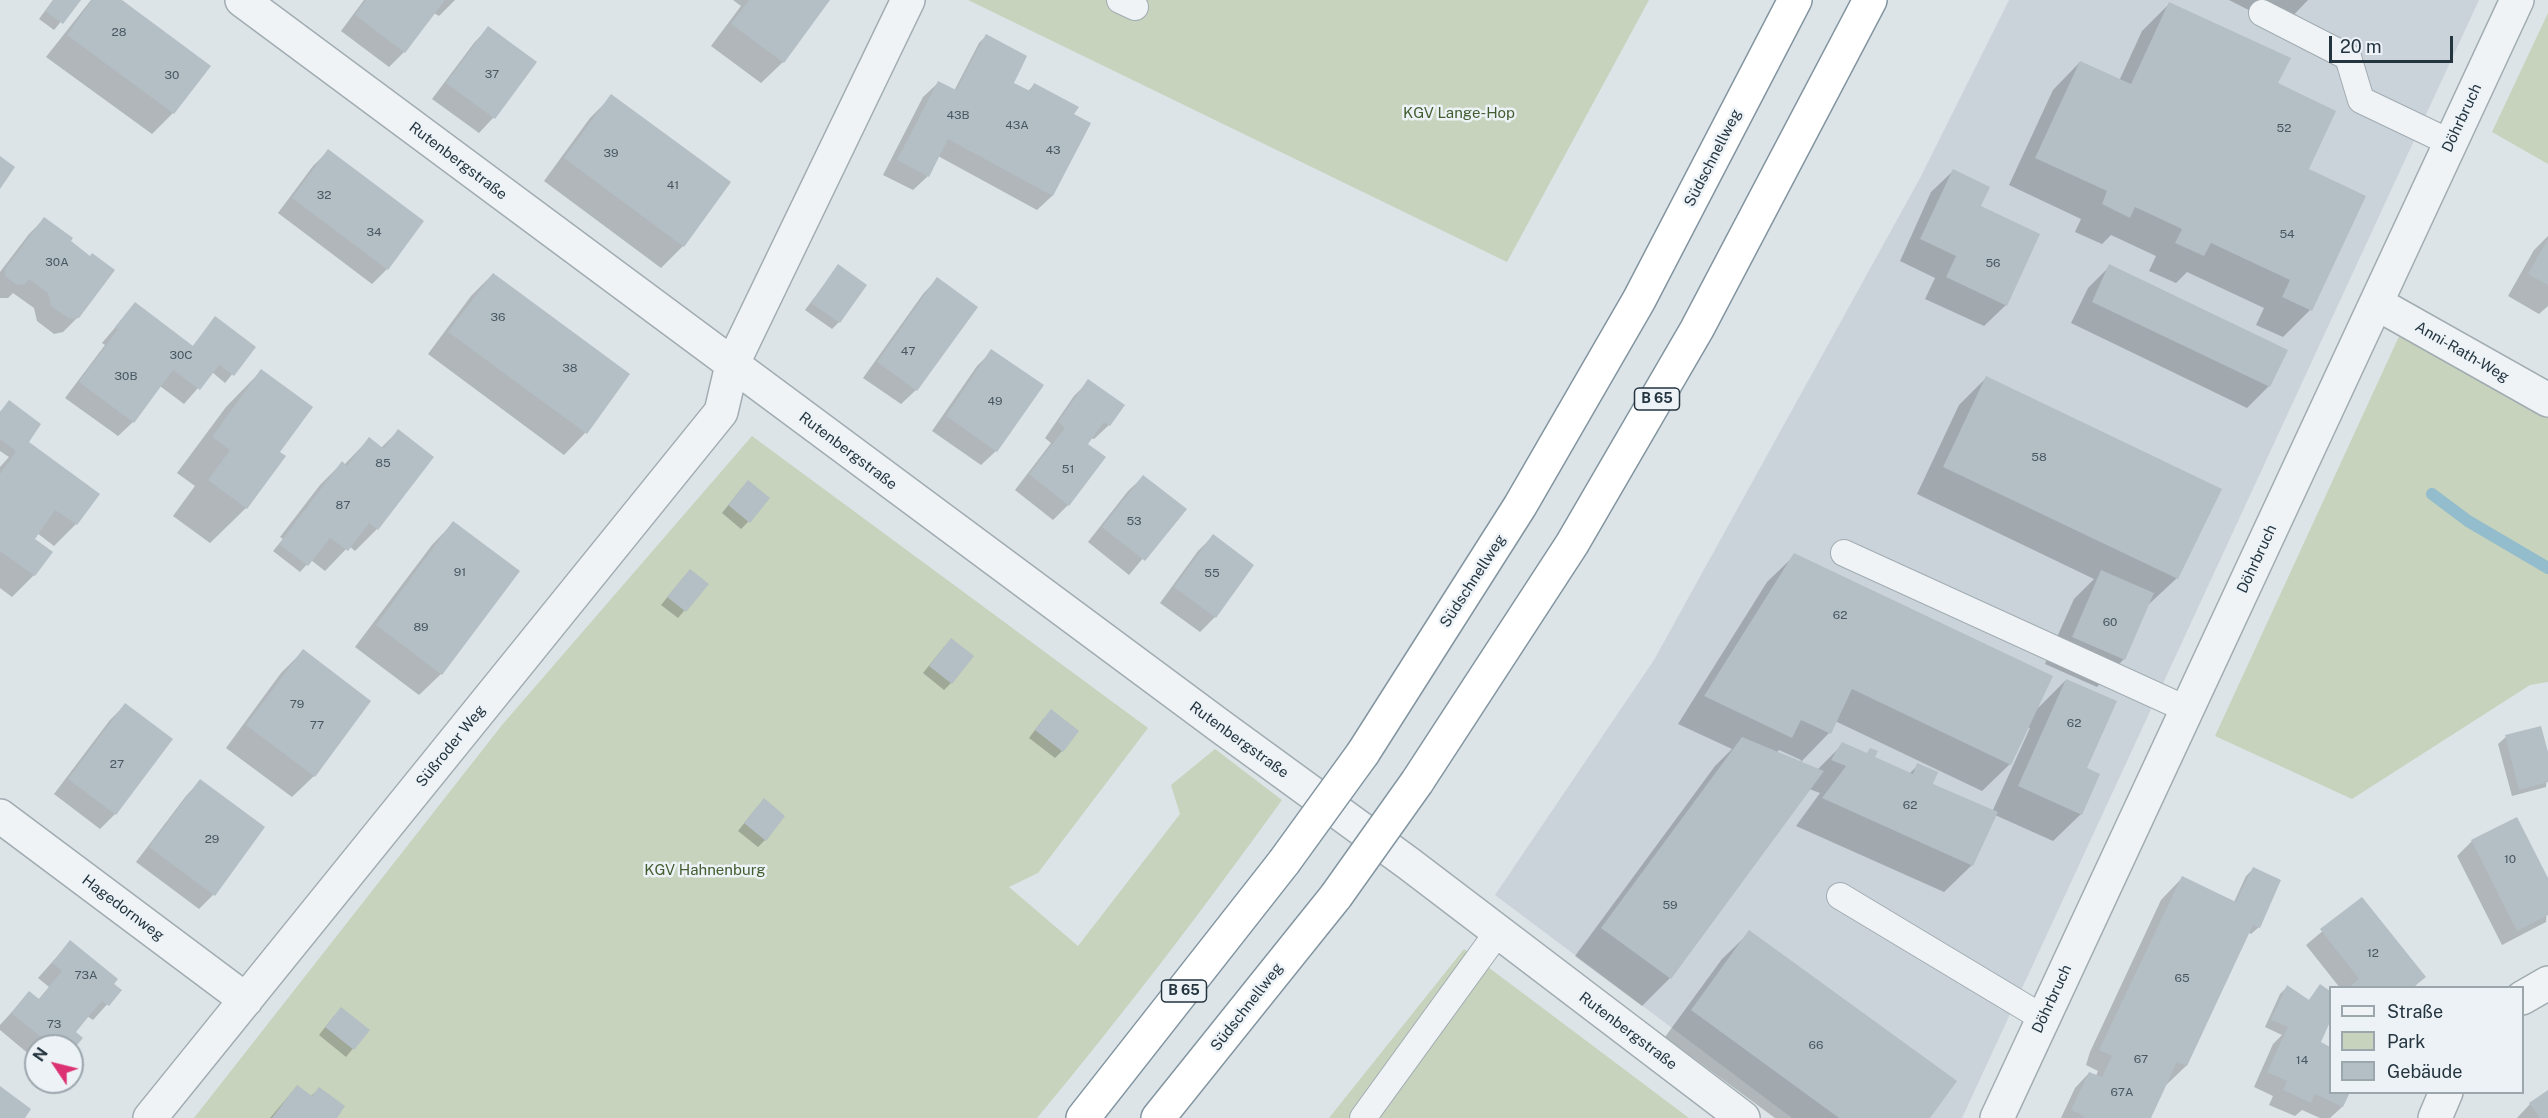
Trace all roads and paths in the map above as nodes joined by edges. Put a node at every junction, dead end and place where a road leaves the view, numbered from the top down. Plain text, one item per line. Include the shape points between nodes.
1 (242, 0) edge
2 (908, 0) edge
3 (1795, 0) edge
4 (1870, 0) edge
5 (2517, 0) edge
6 (2262, 13) dead end
7 (2451, 143) junction
8 (2376, 303) junction
9 (732, 364) junction
10 (2548, 400) edge
11 (1844, 553) dead end
12 (2186, 709) junction
13 (0, 816) edge
14 (1840, 896) dead end
15 (1498, 932) junction
16 (2548, 983) edge
17 (2524, 997) edge
18 (246, 1000) junction
19 (2043, 1018) junction
20 (2445, 1094) edge
21 (150, 1118) edge
22 (1083, 1118) edge
23 (1158, 1118) edge
24 (1363, 1118) edge
25 (1743, 1118) edge
26 (1997, 1118) edge
27 (2435, 1118) edge

1 - 9 street, Rutenbergstraße
2 - 9 street
3 - 22 highway, Südschnellweg / B 65, bridge via 1639,300 1520,507 1363,753 1284,862
4 - 23 highway, Südschnellweg / B 65, bridge via 1692,339 1572,544 1417,782 1336,896
5 - 7 street, Döhrbruch
6 - 7 lane via 2348,57 2361,100
7 - 8 street, Döhrbruch
8 - 10 street, Anni-Rath-Weg
8 - 12 street, Döhrbruch
9 - 15 street, Rutenbergstraße
9 - 18 street, Süßroder Weg via 721,412
11 - 12 lane
12 - 19 street, Döhrbruch
13 - 18 street, Hagedornweg
14 - 19 lane
15 - 24 lane
15 - 25 street, Rutenbergstraße
16 - 17 street
18 - 21 street, Süßroder Weg
19 - 26 street, Döhrbruch
20 - 27 street

